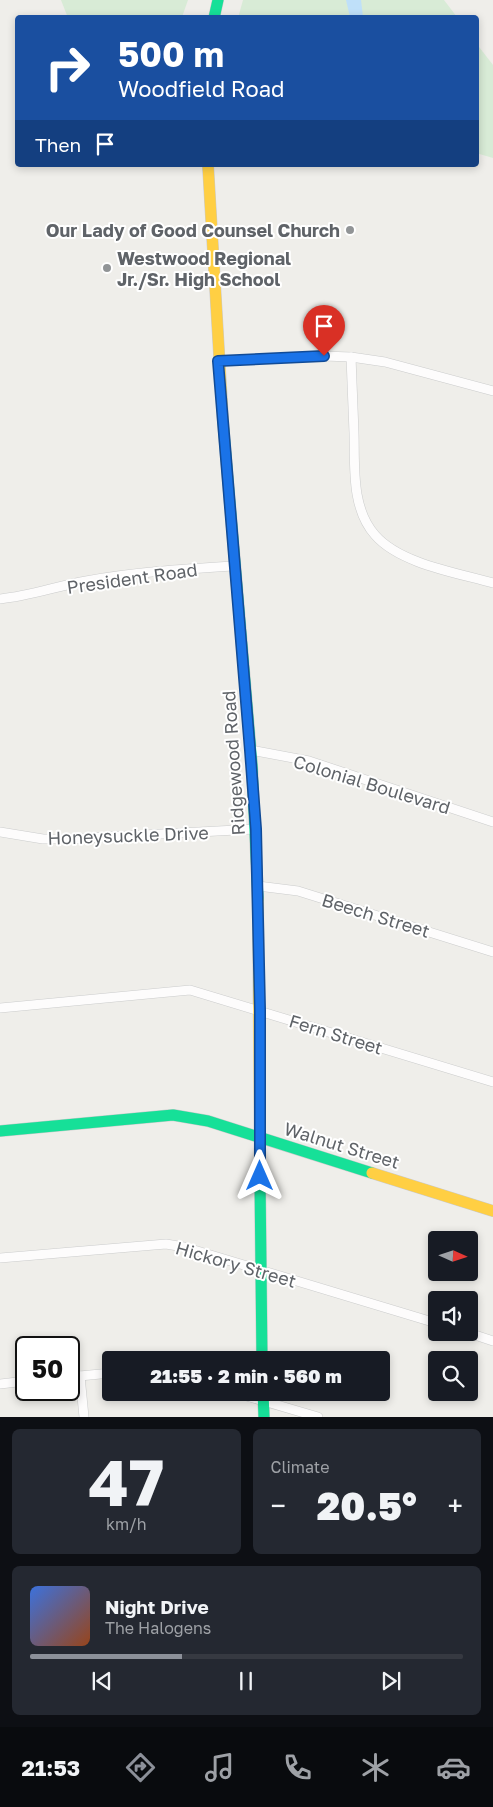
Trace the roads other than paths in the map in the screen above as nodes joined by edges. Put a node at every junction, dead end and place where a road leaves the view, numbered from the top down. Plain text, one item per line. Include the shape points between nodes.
1 (218, 0) edge
2 (215, 15) edge
3 (208, 167) edge
4 (351, 357) junction
5 (218, 361) junction
6 (493, 391) edge
7 (234, 566) junction
8 (493, 583) edge
9 (0, 599) edge
10 (250, 750) junction
11 (493, 822) edge
12 (256, 829) junction
13 (0, 832) edge
14 (258, 886) junction
15 (493, 952) edge
16 (0, 1008) edge
17 (260, 1010) junction
18 (493, 1082) edge
19 (0, 1131) edge
20 (260, 1138) junction
21 (493, 1211) edge
22 (0, 1258) edge
23 (260, 1269) junction
24 (428, 1322) edge
25 (478, 1336) edge
26 (493, 1341) edge
27 (262, 1351) edge
28 (102, 1374) edge
29 (80, 1376) joint
30 (15, 1382) edge
31 (0, 1384) edge
32 (263, 1401) edge
33 (276, 1401) edge
34 (84, 1417) edge
35 (264, 1417) edge
36 (318, 1417) edge

1 - 2 main road
3 - 5 main road, Ridgewood Road
4 - 5 street
4 - 6 street via 385,362
4 - 8 street via 357,492 366,521 375,535 406,556
5 - 7 main road, Ridgewood Road
7 - 9 street, President Road via 111,577
7 - 10 main road, Ridgewood Road
10 - 11 street, Colonial Boulevard via 308,761
10 - 12 main road, Ridgewood Road
12 - 13 street, Honeysuckle Drive via 68,839 43,839
12 - 14 main road, Ridgewood Road
14 - 15 street, Beech Street via 298,891
14 - 17 main road, Ridgewood Road
16 - 17 street, Fern Street via 190,990
17 - 18 street, Fern Street
17 - 20 main road, Ridgewood Road
19 - 20 main road, Walnut Street via 173,1115 208,1121
20 - 21 main road, Walnut Street
20 - 23 main road, Ridgewood Road
22 - 23 street, Hickory Street via 166,1244
23 - 24 street, Hickory Street
23 - 27 main road, Ridgewood Road
25 - 26 street
28 - 29 street
29 - 34 street
30 - 31 street
32 - 35 main road
33 - 36 street

